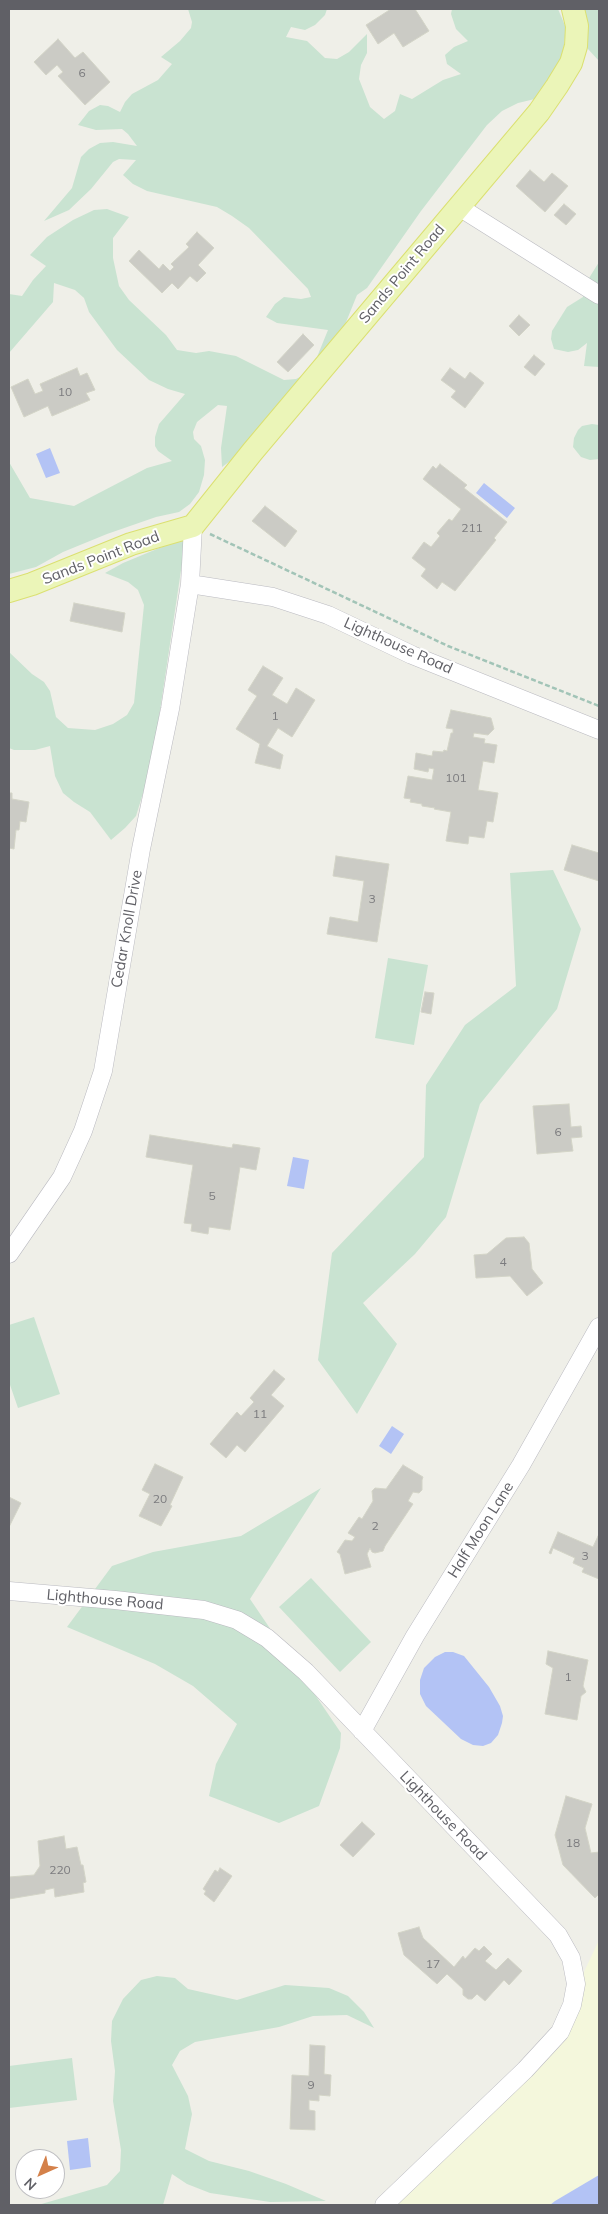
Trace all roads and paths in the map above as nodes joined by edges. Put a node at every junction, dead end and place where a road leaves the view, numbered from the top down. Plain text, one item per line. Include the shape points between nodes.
1 (573, 9) edge
2 (458, 207) junction
3 (599, 295) edge
4 (193, 526) junction
5 (190, 584) junction
6 (9, 591) edge
7 (599, 706) edge
8 (599, 730) edge
9 (9, 1254) edge
10 (599, 1327) edge
11 (9, 1591) edge
12 (362, 1731) junction
13 (384, 2205) edge

1 - 2 main road, Sands Point Road via 577,40 571,63 558,86
2 - 3 street
2 - 4 main road, Sands Point Road
4 - 5 street
4 - 6 main road, Sands Point Road via 131,544
4 - 7 path via 448,646
5 - 8 street, Lighthouse Road via 273,597 328,615 412,655
5 - 9 street, Cedar Knoll Drive via 103,1071 83,1131 62,1177
10 - 12 street, Half Moon Lane via 521,1465 415,1636
11 - 12 street, Lighthouse Road via 204,1610 237,1620 267,1638 306,1672
12 - 13 street, Lighthouse Road via 558,1935 571,1958 576,1984 572,2005 560,2032 525,2070

